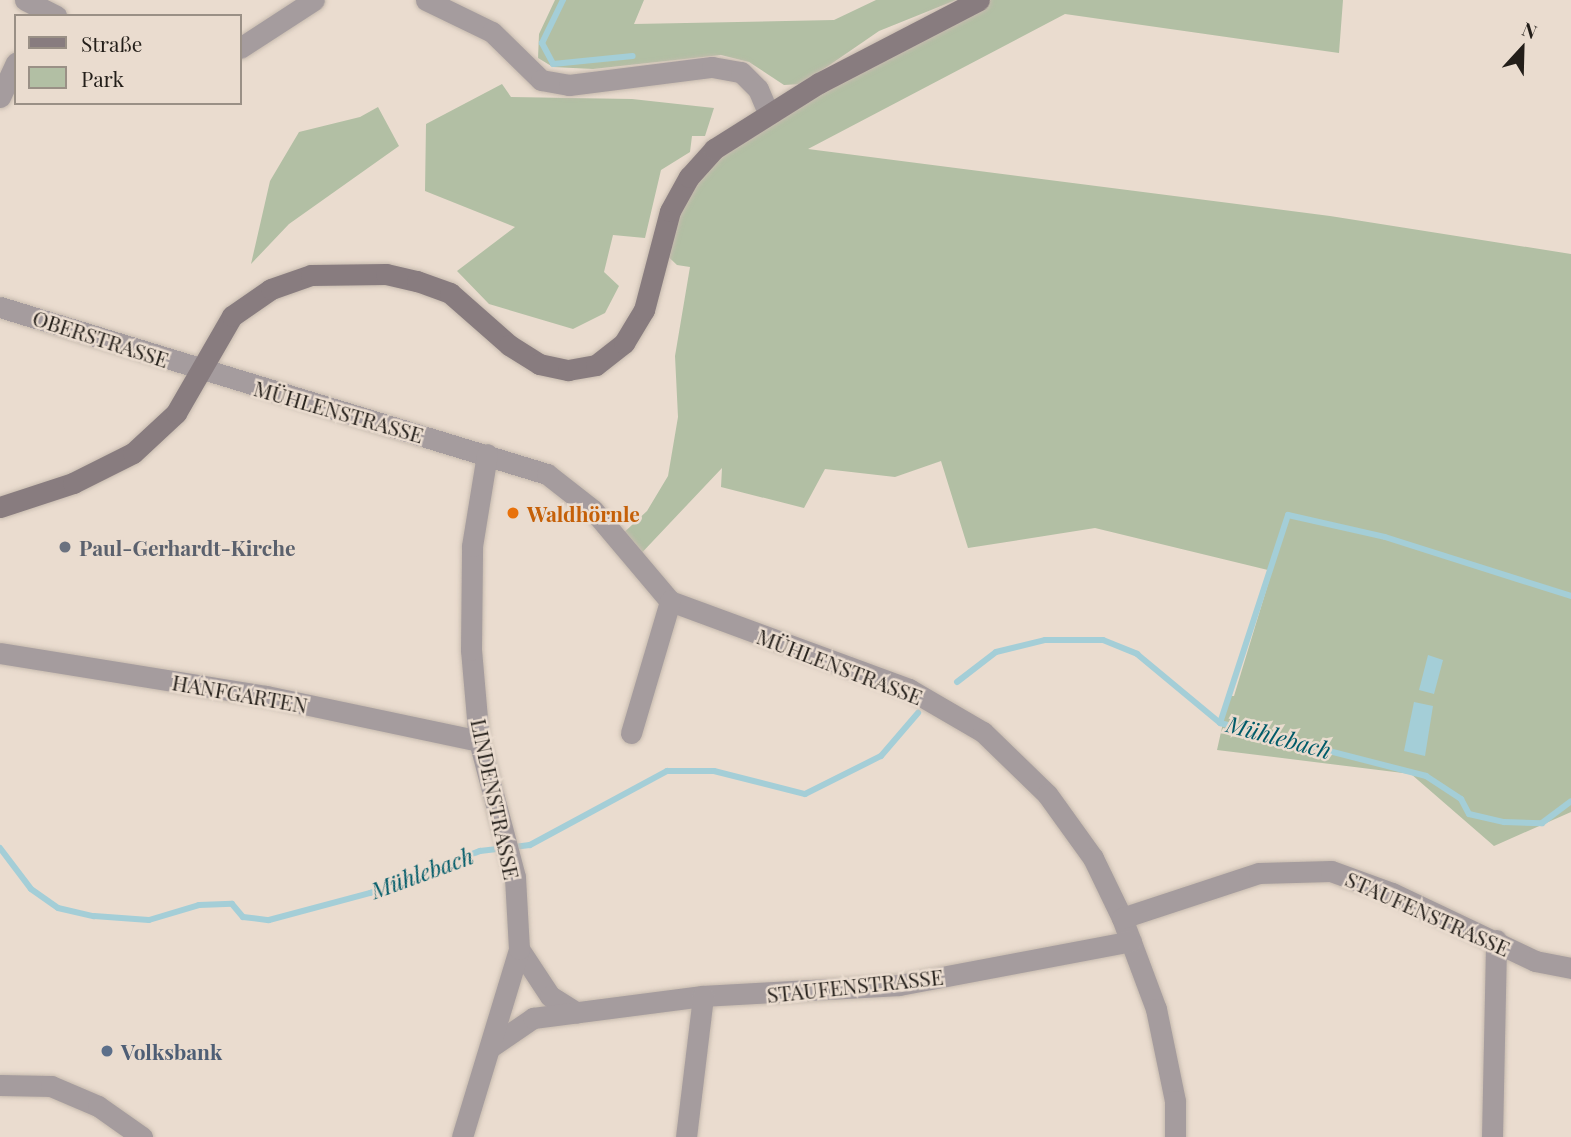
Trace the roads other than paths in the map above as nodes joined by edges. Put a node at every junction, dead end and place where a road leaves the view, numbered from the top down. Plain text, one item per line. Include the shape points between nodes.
1 (314, 0) edge
2 (426, 0) edge
3 (979, 0) edge
4 (242, 47) edge
5 (14, 66) edge
6 (0, 97) edge
7 (768, 113) junction
8 (0, 307) edge
9 (202, 371) junction
10 (487, 454) junction
11 (0, 507) edge
12 (670, 601) junction
13 (0, 653) edge
14 (631, 733) dead end
15 (479, 741) junction
16 (1122, 918) junction
17 (1496, 940) junction
18 (1130, 941) junction
19 (519, 950) junction
20 (1571, 968) edge
21 (703, 996) junction
22 (576, 1012) junction
23 (492, 1046) junction
24 (0, 1085) edge
25 (142, 1137) edge
26 (462, 1137) edge
27 (685, 1137) edge
28 (1175, 1137) edge
29 (1492, 1137) edge

1 - 4 street
2 - 7 street via 492,32 541,80 569,85 712,67 741,72 758,89
3 - 7 main road
5 - 6 street
7 - 9 main road via 714,149 689,177 670,211 644,310 624,344 596,365 568,370 538,364 450,293 386,274 357,272 311,275 271,289 232,316
8 - 9 street, OBERSTRASSE
9 - 10 street, MÜHLENSTRASSE
9 - 11 main road via 176,413 133,453 73,483
10 - 12 street, MÜHLENSTRASSE via 547,474 593,510
10 - 15 street, LINDENSTRASSE via 472,546 471,650
12 - 14 street
12 - 16 street, MÜHLENSTRASSE via 909,689 983,732 1047,794 1093,858
13 - 15 street, HANFGARTEN via 266,696
15 - 19 street, LINDENSTRASSE via 514,877
16 - 17 street, STAUFENSTRASSE via 1259,873 1331,871
16 - 18 street, MÜHLENSTRASSE
17 - 20 street, STAUFENSTRASSE via 1535,961
17 - 29 street
18 - 21 street, STAUFENSTRASSE via 899,985
18 - 28 street, MÜHLENSTRASSE via 1156,1009 1175,1101
19 - 22 street via 550,996
19 - 23 street, LINDENSTRASSE
21 - 22 street, STAUFENSTRASSE
21 - 27 street
22 - 23 street, STAUFENSTRASSE via 533,1018
23 - 26 street, LINDENSTRASSE
24 - 25 street via 51,1086 98,1106

